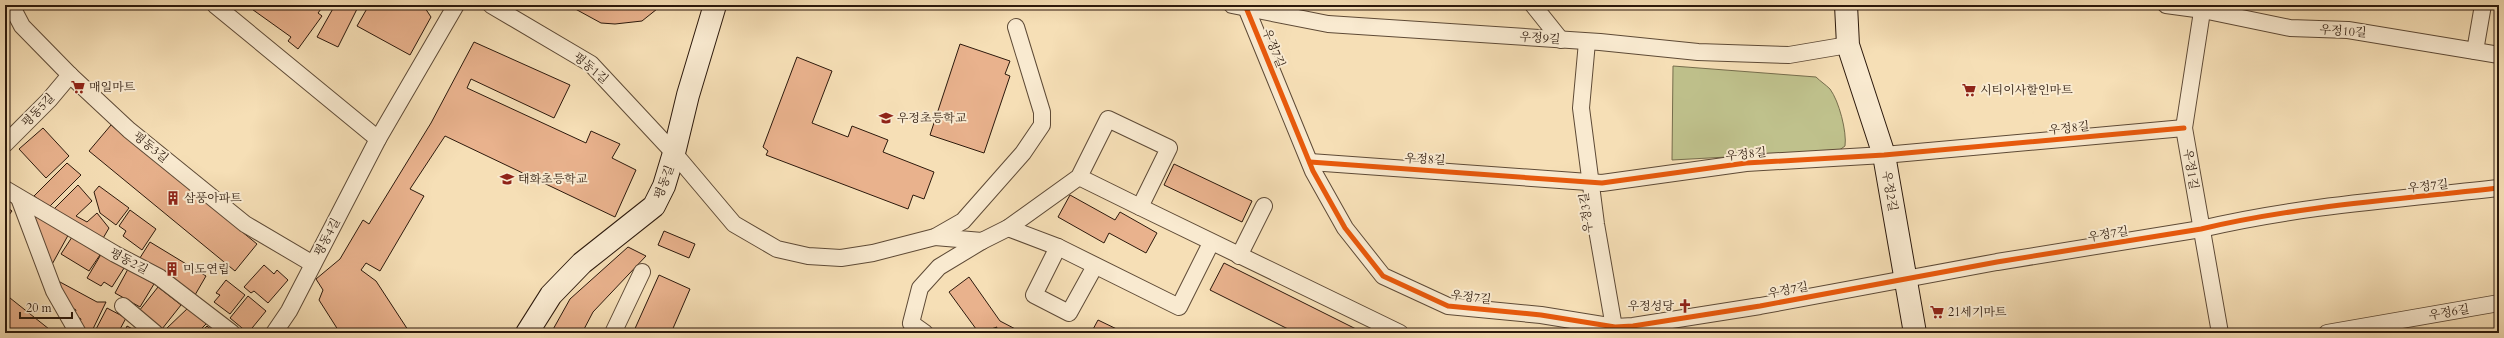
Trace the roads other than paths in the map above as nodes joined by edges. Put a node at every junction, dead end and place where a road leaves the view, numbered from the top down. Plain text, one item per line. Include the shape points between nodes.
1 (11, 5) edge
2 (215, 5) edge
3 (456, 5) edge
4 (491, 5) edge
5 (715, 5) edge
6 (1232, 5) edge
7 (1533, 5) edge
8 (1846, 5) edge
9 (2166, 5) edge
10 (2483, 5) edge
11 (1247, 7) edge
12 (2203, 7) edge
13 (1016, 27) dead end
14 (1562, 40) junction
15 (1587, 42) junction
16 (1848, 45) junction
17 (2475, 51) junction
18 (2499, 55) edge
19 (70, 75) junction
20 (2184, 128) junction
21 (378, 139) junction
22 (5, 144) edge
23 (674, 153) junction
24 (1884, 155) junction
25 (1310, 162) junction
26 (1079, 177) junction
27 (1592, 182) junction
28 (2499, 188) edge
29 (5, 189) edge
30 (19, 198) junction
31 (1264, 206) dead end
32 (1140, 207) junction
33 (1008, 228) junction
34 (2201, 229) junction
35 (935, 237) junction
36 (982, 241) junction
37 (1211, 243) junction
38 (1058, 247) junction
39 (1238, 256) junction
40 (313, 264) junction
41 (1094, 266) junction
42 (642, 272) dead end
43 (1904, 278) junction
44 (2499, 303) edge
45 (123, 306) dead end
46 (1615, 330) edge
47 (529, 332) edge
48 (78, 333) edge
49 (155, 333) edge
50 (232, 333) edge
51 (274, 333) edge
52 (613, 333) edge
53 (925, 333) edge
54 (1400, 333) edge
55 (1915, 333) edge
56 (2220, 333) edge
57 (2327, 333) edge

1 - 19 street, 평동3길 via 22,26
2 - 21 street
3 - 21 street, 평동4길
4 - 23 street, 평동1길 via 591,64
5 - 23 street, 평동길
6 - 11 street, 우정9길
7 - 14 street
8 - 16 street, 우정2길
9 - 12 street, 우정10길
10 - 17 street
11 - 14 street, 우정9길 via 1328,24
11 - 25 street, 우정7길
12 - 17 street, 우정10길 via 2290,28 2348,30
12 - 20 street, 우정1길
13 - 35 street via 1042,112 1042,125 1023,153 963,221
14 - 15 street, 우정9길
15 - 16 street, 우정9길 via 1698,52 1789,55
15 - 27 street, 우정3길 via 1581,108
16 - 24 street, 우정2길
17 - 18 street, 우정10길
19 - 22 street, 평동5길
19 - 40 street, 평동3길 via 129,130 245,224
20 - 24 street, 우정8길
20 - 34 street, 우정1길
21 - 40 street, 평동4길
23 - 35 street, 평동1길 via 734,224 777,249 808,256 841,258
23 - 47 street, 평동길 via 664,186 654,206 582,263 551,295
24 - 27 street, 우정8길 via 1746,163 1602,183
24 - 43 street, 우정2길
25 - 27 street, 우정8길
25 - 46 street, 우정7길 via 1345,228 1383,276 1448,306 1541,315
26 - 32 street
26 - 32 street via 1108,119 1168,148
26 - 33 street
27 - 46 street, 우정3길 via 1596,224
28 - 34 street, 우정7길 via 2374,201 2236,221
29 - 30 street, 평동2길
30 - 48 street via 54,291
30 - 50 street, 평동2길 via 159,277
31 - 39 street
32 - 37 street
33 - 36 street
33 - 38 street
34 - 43 street, 우정7길
34 - 56 street, 우정1길
35 - 36 street
36 - 53 street via 939,267 920,288 911,323
37 - 39 street
37 - 41 street via 1179,307
38 - 41 street
38 - 41 street via 1034,295 1069,313
39 - 54 street
40 - 51 street, 평동4길 via 289,311
42 - 52 street
43 - 46 street, 우정7길 via 1760,306
43 - 55 street, 우정2길
44 - 57 street, 우정6길
45 - 49 street

